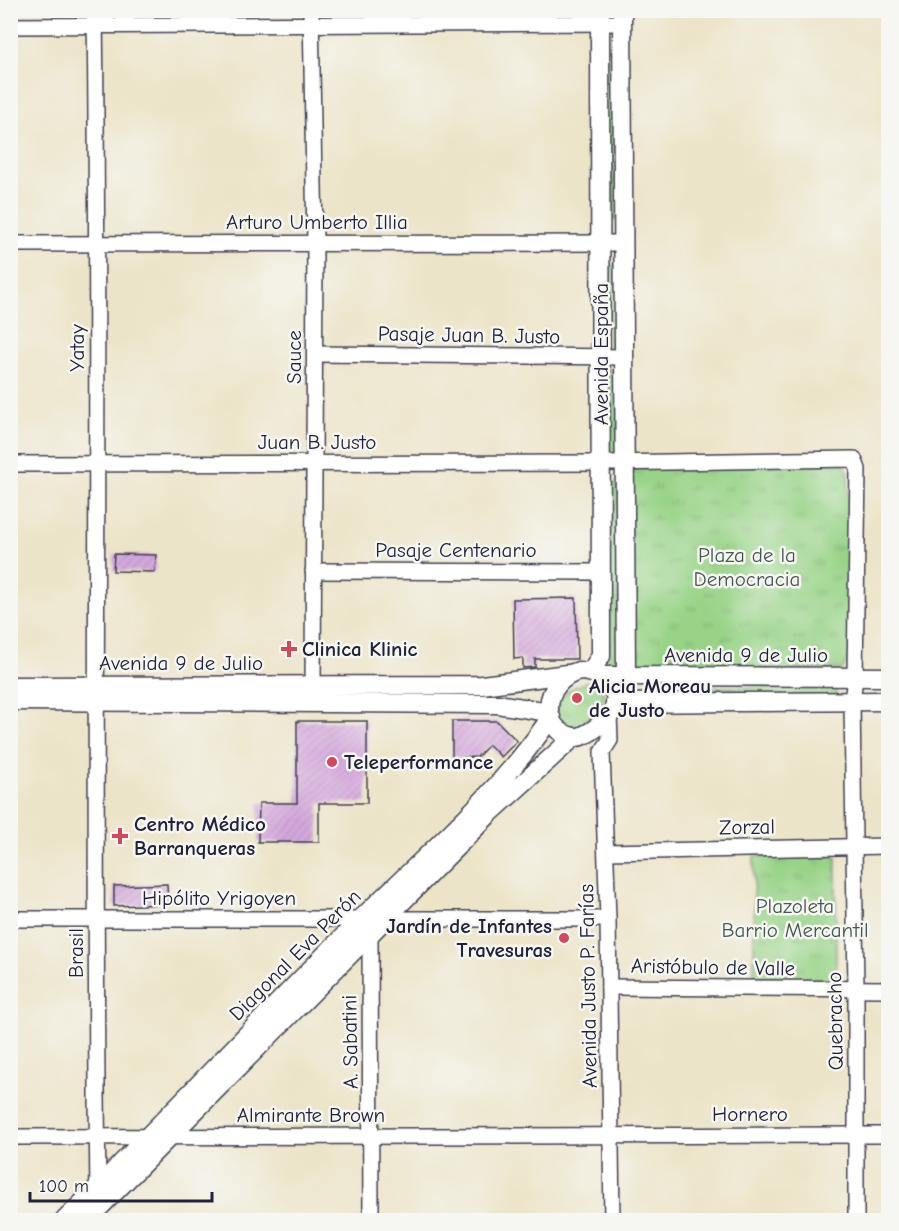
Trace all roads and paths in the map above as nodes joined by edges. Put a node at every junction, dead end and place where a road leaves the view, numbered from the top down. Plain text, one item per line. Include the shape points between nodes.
1 (600, 16) edge
2 (622, 16) edge
3 (311, 17) edge
4 (95, 18) edge
5 (10, 26) edge
6 (315, 242) junction
7 (599, 243) junction
8 (623, 243) junction
9 (10, 244) edge
10 (99, 244) junction
11 (315, 354) junction
12 (599, 357) junction
13 (623, 357) junction
14 (314, 462) junction
15 (624, 462) junction
16 (599, 463) junction
17 (98, 464) junction
18 (10, 465) edge
19 (313, 571) junction
20 (599, 572) junction
21 (567, 674) junction
22 (597, 674) junction
23 (626, 676) junction
24 (888, 677) edge
25 (855, 678) junction
26 (313, 685) junction
27 (10, 686) edge
28 (97, 694) junction
29 (852, 700) junction
30 (10, 701) edge
31 (888, 701) edge
32 (313, 703) junction
33 (612, 703) junction
34 (550, 715) junction
35 (579, 737) junction
36 (602, 752) junction
37 (854, 846) junction
38 (888, 846) edge
39 (607, 852) junction
40 (387, 917) junction
41 (98, 918) junction
42 (10, 919) edge
43 (608, 919) junction
44 (365, 927) junction
45 (609, 987) junction
46 (856, 990) junction
47 (888, 990) edge
48 (611, 1134) junction
49 (372, 1135) junction
50 (857, 1135) junction
51 (888, 1135) edge
52 (149, 1136) junction
53 (10, 1137) edge
54 (98, 1137) junction
55 (169, 1137) junction
56 (98, 1188) junction
57 (94, 1217) edge
58 (65, 1221) edge
59 (371, 1221) edge
60 (612, 1221) edge
61 (856, 1221) edge

1 - 2 street
1 - 3 street
1 - 7 main road, Avenida España
2 - 8 main road, Avenida España
3 - 4 street
3 - 6 street, Sauce
4 - 5 street
4 - 10 street, Yatay
6 - 7 street, Arturo Umberto Illia
6 - 10 street, Arturo Umberto Illia
6 - 11 street, Sauce
7 - 8 street, Arturo Umberto Illia
7 - 12 main road, Avenida España
8 - 13 main road, Avenida España
9 - 10 street, Arturo Umberto Illia
10 - 17 street, Yatay
11 - 12 street, Pasaje Juan B. Justo
11 - 14 street, Sauce
12 - 13 street, Pasaje Juan B. Justo
12 - 16 main road, Avenida España
13 - 15 main road, Avenida España
14 - 16 street, Juan B. Justo
14 - 17 street, Juan B. Justo
14 - 19 street, Sauce
15 - 16 street, Juan B. Justo
15 - 23 main road, Avenida España
15 - 25 street, Juan B. Justo via 854,459 858,469
16 - 20 main road, Avenida España
17 - 18 street, Juan B. Justo
17 - 28 street, Yatay
19 - 20 street, Pasaje Centenario
19 - 26 street, Sauce
20 - 22 main road, Avenida España via 601,656
21 - 22 main road
21 - 26 main road, Avenida 9 de Julio via 482,685
21 - 34 main road via 552,690
22 - 23 main road, Avenida 9 de Julio
22 - 33 main road
23 - 25 main road, Avenida 9 de Julio
23 - 33 main road
24 - 25 main road, Avenida 9 de Julio
25 - 29 street, Quebracho
26 - 28 main road, Avenida 9 de Julio
26 - 32 street, Sauce
27 - 28 main road, Avenida 9 de Julio
28 - 30 main road, Avenida 9 de Julio
28 - 32 main road, Avenida 9 de Julio
28 - 41 street, Brasil
29 - 31 main road
29 - 33 main road
29 - 37 street, Quebracho
32 - 34 main road, Avenida 9 de Julio via 497,704
33 - 35 main road
33 - 36 street, Avenida Justo P. Farías via 609,740
34 - 35 main road via 562,731
34 - 44 main road, Diagonal Eva Perón via 525,756
35 - 36 street
35 - 40 main road, Diagonal Eva Perón via 490,813
36 - 39 street, Avenida Justo P. Farías
37 - 38 street, Zorzal
37 - 39 street, Zorzal
37 - 46 street, Quebracho
39 - 43 street, Avenida Justo P. Farías
40 - 43 street
40 - 44 main road, Diagonal Eva Perón
41 - 42 street, Hipólito Yrigoyen
41 - 44 street, Hipólito Yrigoyen
41 - 54 street, Brasil
43 - 45 street, Avenida Justo P. Farías
44 - 49 street, A. Sabatini
44 - 52 main road, Diagonal Eva Perón
44 - 55 main road, Diagonal Eva Perón
45 - 46 street, Aristóbulo de Valle
45 - 48 street, Avenida Justo P. Farías
46 - 47 street, Aristóbulo de Valle
46 - 50 street, Quebracho
48 - 49 street, Almirante Brown
48 - 50 street, Hornero
48 - 60 street, Avenida Justo P. Farías
49 - 55 street, Almirante Brown
49 - 59 street, A. Sabatini
50 - 51 street, Hornero
50 - 61 street, Quebracho
52 - 54 street, Almirante Brown
52 - 55 street, Almirante Brown
52 - 56 main road, Diagonal Eva Perón
53 - 54 street, Almirante Brown
54 - 56 street, Brasil
55 - 57 main road, Diagonal Eva Perón
56 - 57 street, Brasil
56 - 58 main road, Diagonal Eva Perón

